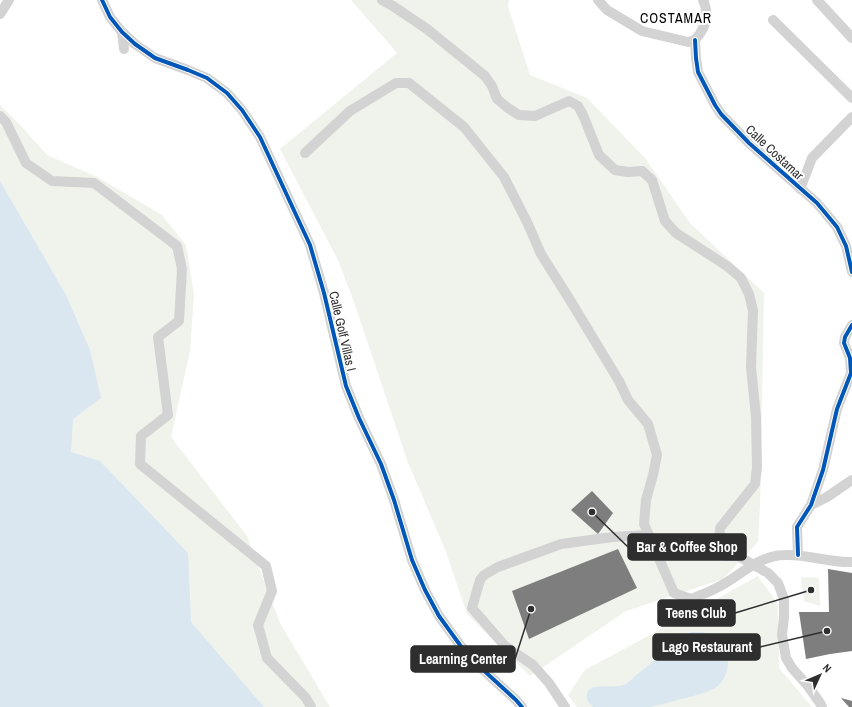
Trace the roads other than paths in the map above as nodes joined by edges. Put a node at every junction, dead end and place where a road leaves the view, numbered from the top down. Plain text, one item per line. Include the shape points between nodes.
1 (9, 0) edge
2 (102, 0) edge
3 (382, 0) edge
4 (598, 0) edge
5 (703, 0) edge
6 (817, 0) edge
7 (0, 14) edge
8 (773, 20) dead end
9 (122, 32) junction
10 (852, 38) edge
11 (695, 40) junction
12 (124, 49) dead end
13 (852, 98) edge
14 (0, 116) edge
15 (852, 117) edge
16 (305, 154) dead end
17 (800, 189) junction
18 (852, 272) edge
19 (852, 325) edge
20 (851, 355) edge
21 (852, 373) edge
22 (852, 480) edge
23 (811, 505) junction
24 (649, 535) junction
25 (798, 555) junction
26 (852, 562) edge
27 (753, 564) junction
28 (311, 707) edge
29 (522, 707) edge
30 (565, 707) edge
31 (822, 707) edge

1 - 7 street
2 - 9 street, Calle Golf Villas I via 110,17
3 - 27 street via 427,29 485,76 497,99 519,115 535,116 569,101 578,106 599,155 615,170 642,171 652,180 666,220 676,233 741,278 749,294 753,311 751,367 757,467 755,484 720,528 719,542 726,556 738,556
4 - 11 street via 607,10 642,31 688,42
5 - 11 street via 706,6 706,19 702,33
6 - 10 street
8 - 13 street
9 - 12 street
9 - 29 street, Calle Golf Villas I via 156,58 207,78 227,93 260,136 310,245 346,386 381,464 412,560 425,590 439,616 460,645
11 - 17 street, Calle Costamar via 698,72 721,114
14 - 28 street via 6,122 26,163 52,181 94,183 177,246 182,269 179,321 158,337 168,415 140,436 140,464 266,566 272,591 258,625 267,658 306,698
15 - 17 street via 812,158
16 - 24 street via 350,111 396,83 409,83 464,127 504,177 541,254 628,400 648,424 658,455 646,500 644,524
17 - 18 street, Calle Costamar via 817,203 837,227 846,246
19 - 20 street via 844,343
20 - 21 street
21 - 23 street via 837,409 823,470
22 - 23 street
23 - 25 street via 797,527
24 - 27 street via 674,592 691,599 722,585
24 - 30 street via 561,544 498,567 480,580 472,608 505,646 533,665
25 - 26 street
25 - 27 street via 783,554
27 - 31 street via 778,583 784,599 782,635 786,658

